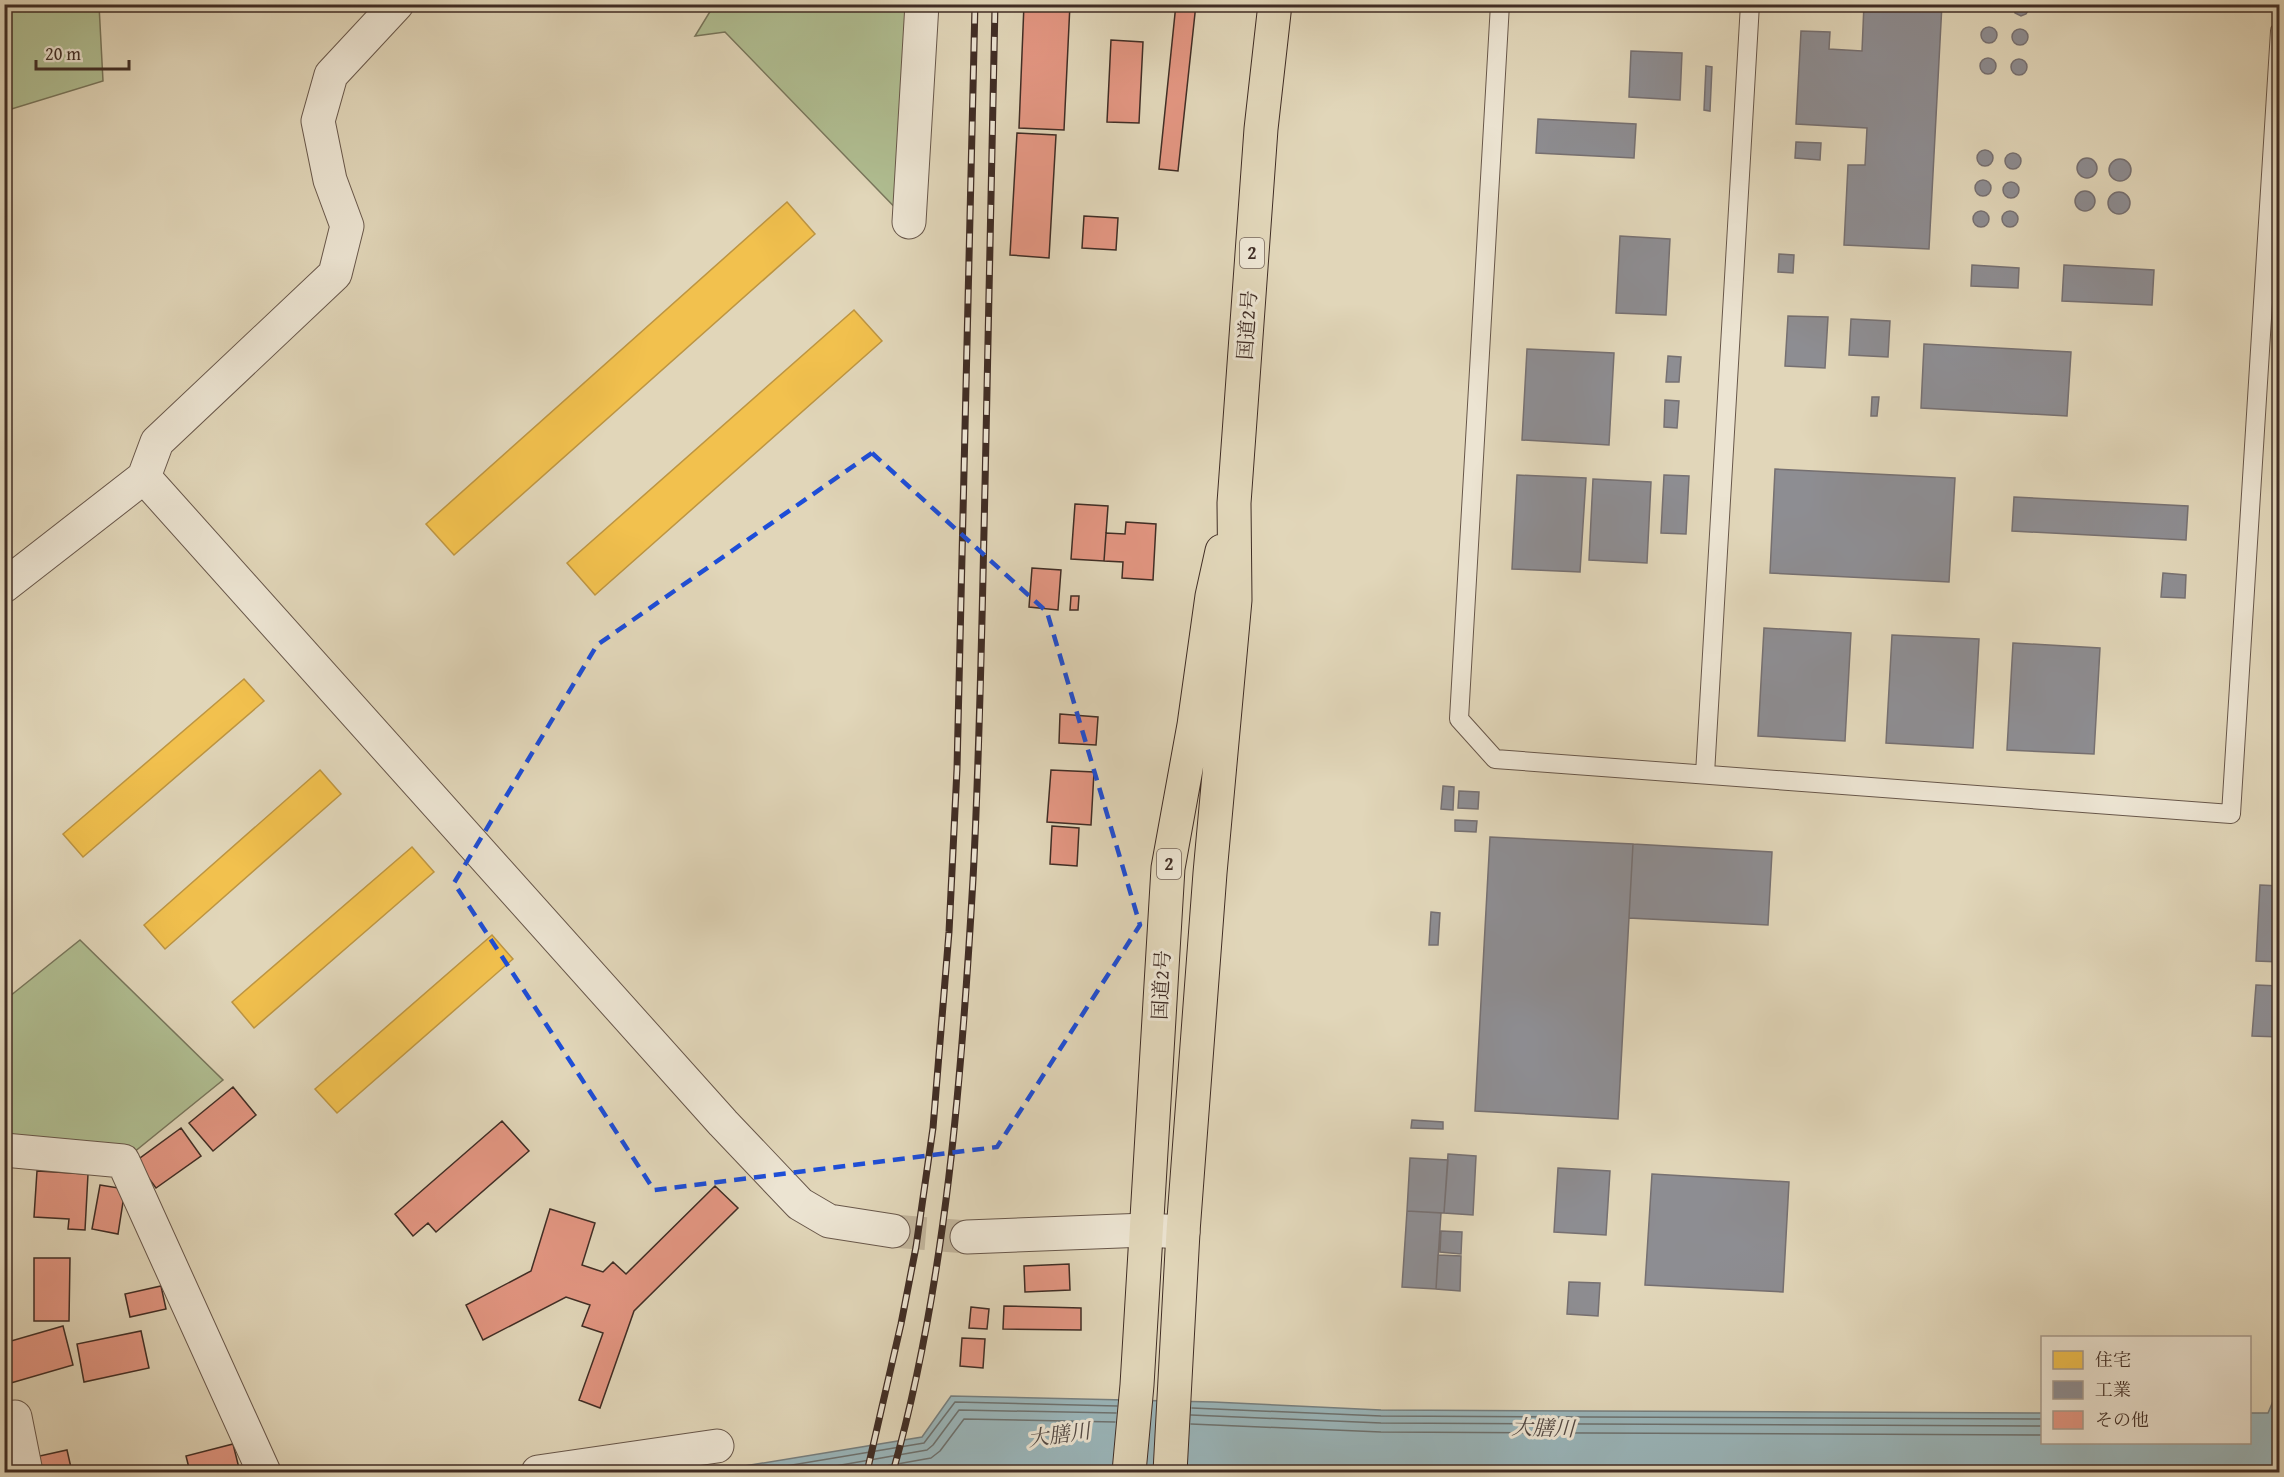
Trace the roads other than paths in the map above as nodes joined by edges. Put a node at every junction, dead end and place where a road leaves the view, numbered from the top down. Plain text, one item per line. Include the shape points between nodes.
1 (397, 4) edge
2 (922, 4) edge
3 (1275, 4) edge
4 (1500, 4) edge
5 (1750, 4) edge
6 (2280, 32) edge
7 (909, 222) dead end
8 (144, 477) junction
9 (1234, 503) junction
10 (4, 586) edge
11 (1705, 774) junction
12 (4, 1150) edge
13 (1146, 1230) junction
14 (893, 1231) tunnel mouth
15 (1183, 1232) junction
16 (968, 1238) tunnel mouth
17 (15, 1417) dead end
18 (717, 1446) dead end
19 (26, 1473) edge
20 (264, 1473) edge
21 (538, 1473) edge
22 (1129, 1473) edge
23 (1170, 1473) edge

1 - 8 street via 331,75 318,121 330,180 347,226 335,274 157,442
2 - 7 street
3 - 9 highway, 国道2号 / 2 via 1261,129
4 - 11 lane via 1459,719 1495,759
5 - 11 lane
6 - 11 lane via 2231,814
8 - 10 street
8 - 14 street via 800,1204 828,1221
9 - 13 highway, 国道2号 / 2 via 1212,596 1168,868
9 - 15 highway, 国道2号 / 2 via 1235,600
12 - 20 street via 123,1161
13 - 15 street
13 - 16 street
13 - 22 highway, 国道2号 / 2
15 - 23 highway, 国道2号 / 2
17 - 19 street
18 - 21 street

